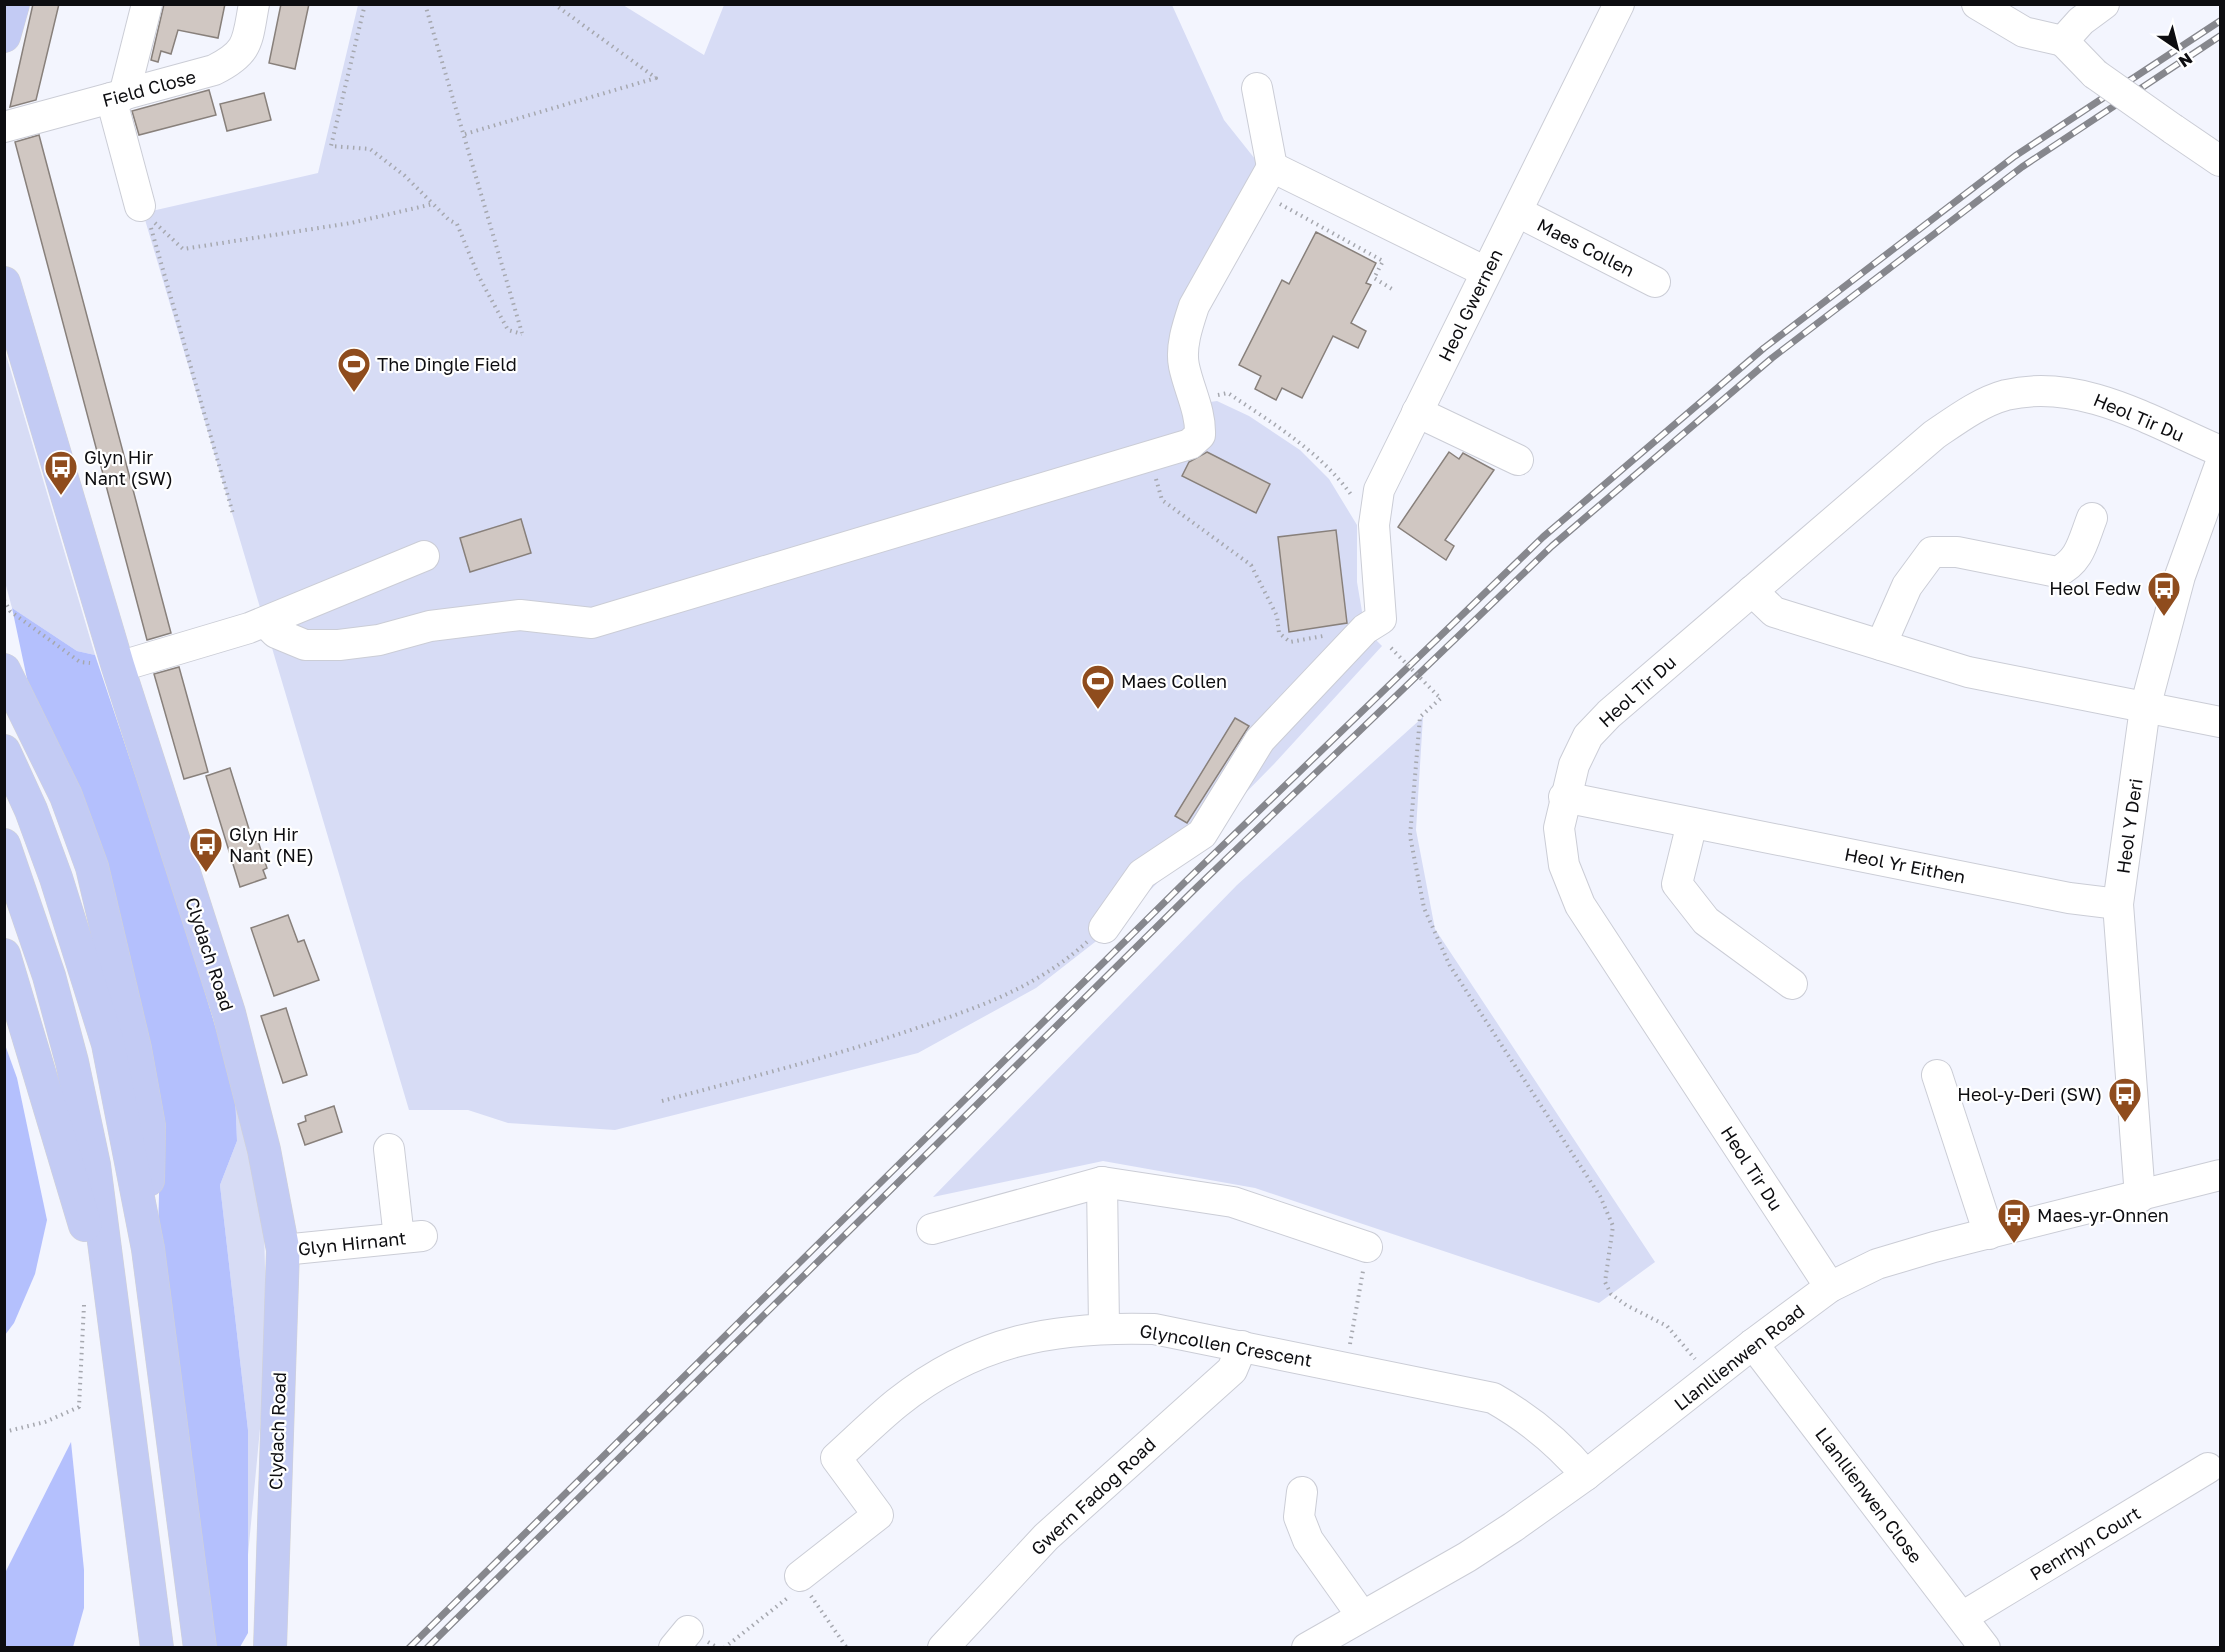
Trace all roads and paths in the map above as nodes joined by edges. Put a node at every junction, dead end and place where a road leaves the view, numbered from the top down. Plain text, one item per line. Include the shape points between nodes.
1 (13, 4) edge
2 (147, 4) edge
3 (254, 4) edge
4 (364, 4) edge
5 (425, 4) edge
6 (554, 4) edge
7 (1619, 4) edge
8 (1977, 4) edge
9 (2104, 4) edge
10 (4, 36) edge
11 (2063, 41) junction
12 (1257, 88) dead end
13 (118, 96) junction
14 (4, 127) edge
15 (465, 134) junction
16 (2220, 160) edge
17 (1265, 179) junction
18 (433, 204) junction
19 (140, 207) dead end
20 (1518, 212) junction
21 (1486, 272) junction
22 (1655, 282) dead end
23 (4, 283) edge
24 (1392, 289) dead end
25 (1195, 404) junction
26 (1417, 412) junction
27 (2220, 450) edge
28 (1149, 456) junction
29 (1518, 460) dead end
30 (2220, 465) edge
31 (233, 514) dead end
32 (2092, 518) dead end
33 (1374, 525) junction
34 (423, 556) dead end
35 (1752, 591) junction
36 (4, 600) edge
37 (265, 622) junction
38 (1280, 633) dead end
39 (1881, 645) junction
40 (1391, 648) dead end
41 (118, 667) junction
42 (4, 670) edge
43 (2145, 708) junction
44 (2220, 722) edge
45 (4, 752) edge
46 (1564, 796) junction
47 (1692, 823) junction
48 (4, 845) edge
49 (2118, 904) junction
50 (1104, 928) joint
51 (4, 955) edge
52 (1792, 984) dead end
53 (1937, 1075) dead end
54 (662, 1101) dead end
55 (389, 1149) dead end
56 (2220, 1176) edge
57 (1102, 1182) junction
58 (2140, 1197) junction
59 (932, 1229) dead end
60 (1989, 1234) junction
61 (1367, 1247) joint
62 (148, 1249) junction
63 (283, 1250) junction
64 (1830, 1287) junction
65 (84, 1297) dead end
66 (1104, 1327) junction
67 (118, 1339) junction
68 (1753, 1344) junction
69 (1242, 1346) junction
70 (1346, 1366) junction
71 (1711, 1377) junction
72 (4, 1432) edge
73 (2209, 1469) dead end
74 (1586, 1475) junction
75 (1302, 1492) dead end
76 (800, 1576) junction
77 (1362, 1616) junction
78 (1962, 1617) junction
79 (157, 1647) edge
80 (200, 1647) edge
81 (270, 1647) edge
82 (724, 1647) edge
83 (847, 1647) edge
84 (943, 1647) edge
85 (1307, 1647) edge
86 (1985, 1647) edge

1 - 10 main road
2 - 13 street
3 - 13 street, Field Close via 246,43 239,55 214,70
4 - 18 path via 332,146 370,149
5 - 15 path
6 - 15 path via 656,78
7 - 20 street, Heol Gwernen
8 - 11 street via 2024,32
9 - 11 street
11 - 16 street, bridge via 2095,74
12 - 17 street
13 - 14 street, Field Close
13 - 19 street
15 - 18 path via 522,334 508,330 479,277 457,224
17 - 21 street
17 - 24 path via 1383,261 1374,278
17 - 25 street via 1191,315 1184,364
18 - 31 path via 351,223 183,249 148,217
20 - 21 street, Heol Gwernen
20 - 22 street, Maes Collen
21 - 26 street, Heol Gwernen
23 - 41 main road, Clydach Road
25 - 28 street via 1200,435 1190,444
25 - 33 path via 1228,393 1336,474
26 - 29 street
26 - 33 street, Heol Gwernen via 1379,490
27 - 35 street, Heol Tir Du via 2087,395 2042,391 2006,395 1968,412 1934,435
28 - 37 street via 592,623 520,615 430,626 379,640 305,645 276,633
28 - 38 path via 1162,500 1251,565 1277,616
30 - 43 street, Heol Y Deri via 2180,576
32 - 39 street via 2077,559 2057,572 1957,552 1932,552 1907,586
33 - 50 street, Heol Gwernen via 1381,619 1365,629 1260,740 1202,834 1142,874
34 - 37 street
35 - 39 street via 1774,612
35 - 46 street, Heol Tir Du via 1588,736
36 - 41 path via 10,611 80,662
37 - 41 street
39 - 43 street via 1968,672
40 - 71 path, bridge via 1441,698 1420,717 1410,836 1424,908 1436,939 1600,1196 1613,1226 1605,1282 1611,1294 1667,1326
41 - 63 main road, Clydach Road via 229,1013 264,1150
42 - 62 main road via 66,796 92,867 149,1126
43 - 44 street
43 - 49 street, Heol Y Deri
45 - 62 main road via 56,878 108,1044
46 - 47 street, Heol Yr Eithen
46 - 64 street, Heol Tir Du via 1559,828 1564,865 1580,905
47 - 49 street, Heol Yr Eithen via 2069,898
47 - 52 street via 1677,884 1706,921
48 - 67 main road via 49,975 72,1062 94,1165
49 - 58 street, Heol Y Deri
50 - 54 path via 1067,960 991,1003 843,1053
51 - 67 main road via 17,988
53 - 60 street
55 - 63 street, Glyn Hirnant via 410,1237
56 - 58 street, Llanllienwen Road
57 - 59 street
57 - 61 street via 1233,1202
57 - 66 street
58 - 60 street, Llanllienwen Road
60 - 64 street, Llanllienwen Road via 1876,1264
61 - 70 path
62 - 80 main road
63 - 81 main road, Clydach Road
64 - 68 street, Llanllienwen Road
65 - 72 path via 79,1407 45,1422
66 - 69 street, Glyncollen Crescent via 1154,1329
66 - 76 street, Glyncollen Crescent via 1049,1332 1008,1343 968,1358 897,1403 836,1458 878,1515
67 - 79 main road
68 - 71 street, Llanllienwen Road
68 - 78 street, Llanllienwen Close
69 - 70 street, Glyncollen Crescent
69 - 84 street, Gwern Fadog Road via 1232,1370 1046,1537
70 - 74 street, Glyncollen Crescent via 1493,1398 1526,1417 1560,1445
71 - 74 street, Llanllienwen Road
73 - 78 street, Penrhyn Court
74 - 77 street, Llanllienwen Road via 1467,1557
75 - 77 street via 1299,1516 1308,1540
76 - 82 path via 800,1589
76 - 83 path
77 - 85 street, Llanllienwen Road
78 - 86 street, Llanllienwen Close

